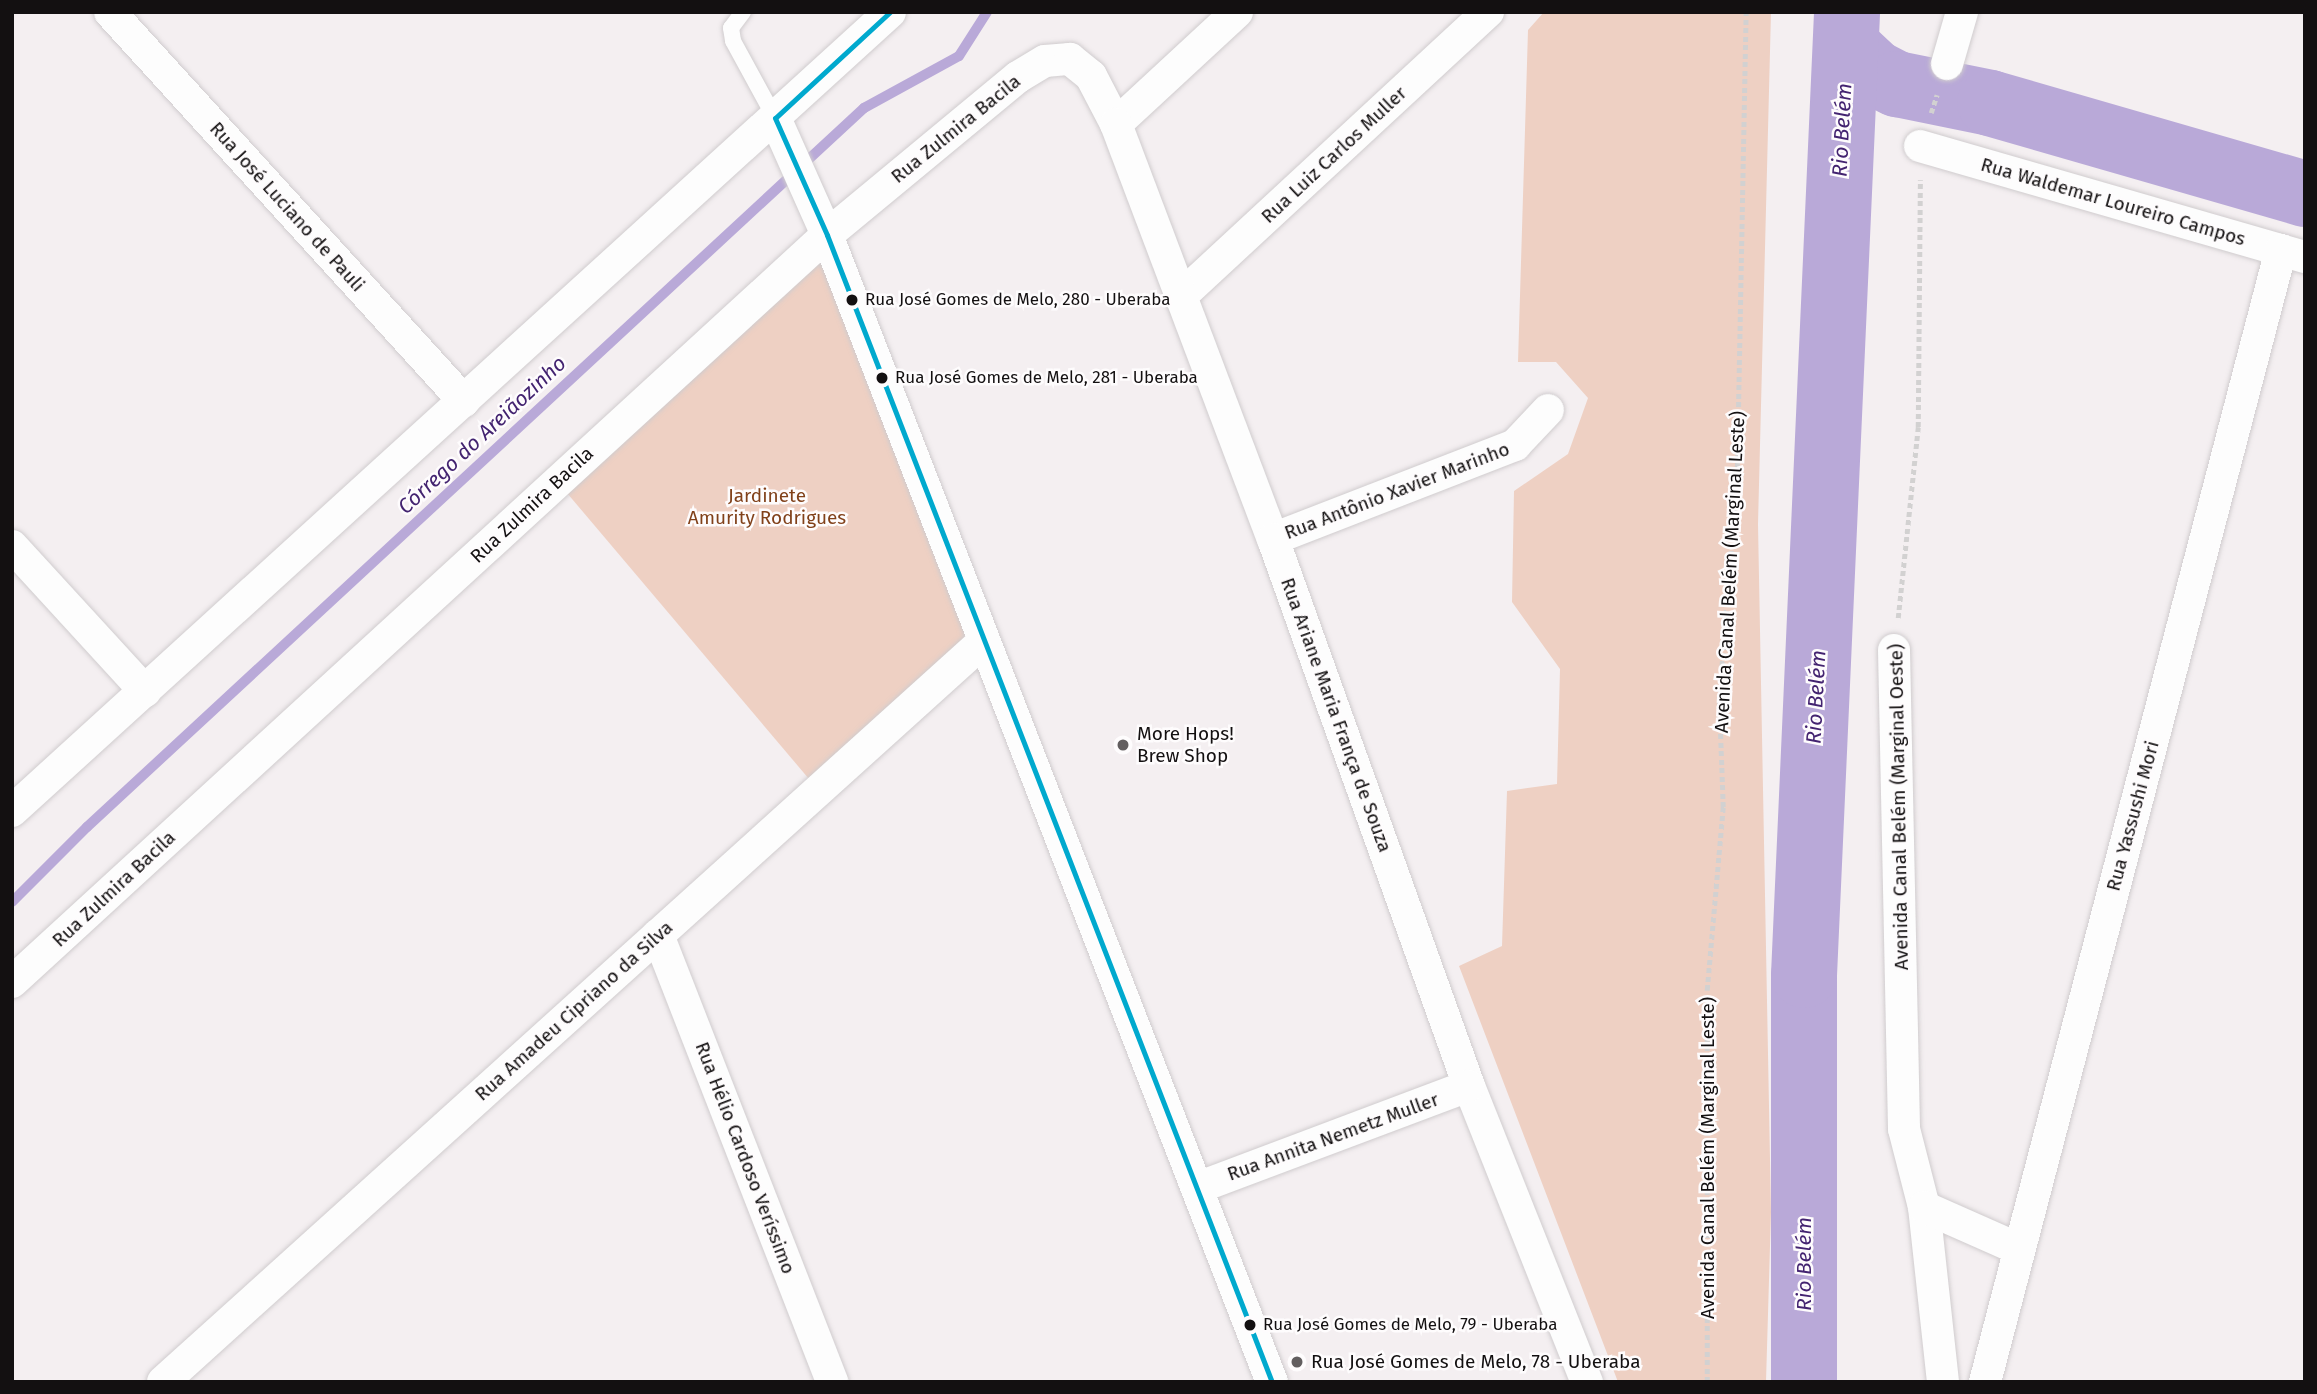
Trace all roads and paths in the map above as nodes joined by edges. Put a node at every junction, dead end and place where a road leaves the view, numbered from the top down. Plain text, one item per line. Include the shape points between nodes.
1 (110, 12) edge
2 (743, 12) edge
3 (890, 12) edge
4 (1237, 12) edge
5 (1488, 12) edge
6 (1746, 12) edge
7 (1962, 12) edge
8 (1070, 59) joint
9 (1947, 64) joint
10 (775, 118) junction
11 (1116, 124) junction
12 (1920, 146) junction
13 (827, 235) junction
14 (2293, 254) edge
15 (1180, 297) junction
16 (464, 401) junction
17 (1548, 410) dead end
18 (1273, 539) junction
19 (12, 546) edge
20 (984, 641) junction
21 (1894, 650) joint
22 (145, 691) junction
23 (12, 811) edge
24 (658, 935) junction
25 (12, 982) edge
26 (1469, 1086) junction
27 (1197, 1188) junction
28 (1924, 1207) junction
29 (2019, 1249) junction
30 (163, 1382) edge
31 (832, 1382) edge
32 (1272, 1382) edge
33 (1587, 1382) edge
34 (1707, 1382) edge
35 (1942, 1382) edge
36 (1985, 1382) edge

1 - 16 street, Rua José Luciano de Pauli
2 - 10 lane via 731,29 733,41
3 - 10 street
4 - 11 street
5 - 15 street, Rua Luiz Carlos Muller
6 - 34 path, Avenida Canal Belém (Marginal Leste) via 1737,475 1719,700 1723,807 1707,990
7 - 9 street
8 - 11 street, Rua Ariane Maria França de Souza via 1091,76
8 - 13 street, Rua Zulmira Bacila via 1045,61 1018,77
9 - 12 path, Avenida Canal Belém (Marginal Oeste)
10 - 13 street
10 - 16 street
11 - 15 street, Rua Ariane Maria França de Souza
12 - 14 street, Rua Waldemar Loureiro Campos
12 - 21 path, Avenida Canal Belém (Marginal Oeste) via 1918,427
13 - 20 street
13 - 25 street, Rua Zulmira Bacila
14 - 29 street, Rua Yassushi Mori
15 - 18 street, Rua Ariane Maria França de Souza
16 - 22 street
17 - 18 street, Rua Antônio Xavier Marinho via 1515,445
18 - 26 street, Rua Ariane Maria França de Souza
19 - 22 street
20 - 24 street, Rua Amadeu Cipriano da Silva
20 - 27 street
21 - 28 street, Avenida Canal Belém (Marginal Oeste) via 1904,1129
22 - 23 street
24 - 30 street, Rua Amadeu Cipriano da Silva
24 - 31 street, Rua Hélio Cardoso Veríssimo
26 - 27 street, Rua Annita Nemetz Muller
26 - 33 street, Rua Ariane Maria França de Souza
27 - 32 street
28 - 29 street
28 - 35 street, Avenida Canal Belém (Marginal Oeste)
29 - 36 street, Rua Yassushi Mori

